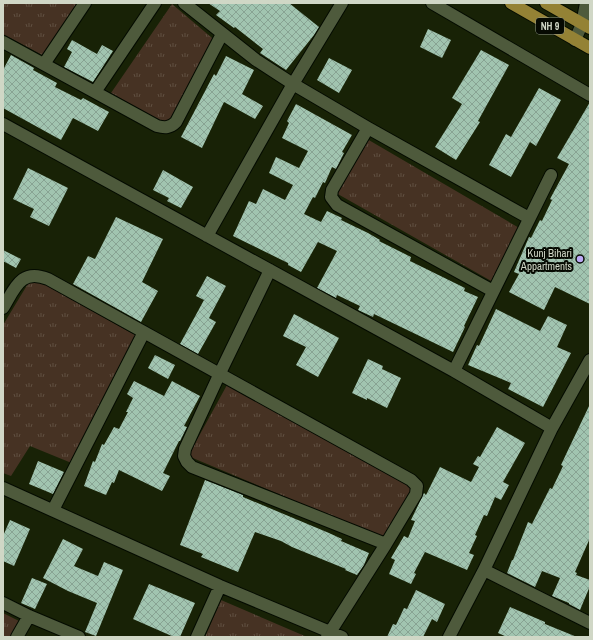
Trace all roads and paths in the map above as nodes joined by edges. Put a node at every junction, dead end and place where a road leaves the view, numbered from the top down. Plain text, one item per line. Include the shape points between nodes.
1 (85, 3) edge
2 (155, 3) edge
3 (184, 3) edge
4 (342, 3) edge
5 (432, 3) edge
6 (511, 3) edge
7 (546, 3) edge
8 (586, 3) edge
9 (586, 26) edge
10 (222, 34) junction
11 (575, 40) junction
12 (4, 44) edge
13 (590, 48) edge
14 (44, 64) junction
15 (294, 84) junction
16 (95, 92) junction
17 (590, 95) edge
18 (3, 124) edge
19 (368, 128) junction
20 (551, 175) dead end
21 (529, 218) junction
22 (207, 236) junction
23 (270, 270) junction
24 (493, 291) junction
25 (3, 308) edge
26 (144, 332) junction
27 (590, 360) edge
28 (454, 371) junction
29 (220, 373) junction
30 (552, 428) junction
31 (3, 488) edge
32 (53, 510) junction
33 (386, 544) junction
34 (484, 570) junction
35 (220, 586) junction
36 (3, 603) edge
37 (29, 616) junction
38 (590, 623) edge
39 (328, 634) edge
40 (17, 637) edge
41 (79, 637) edge
42 (197, 637) edge
43 (342, 637) edge
44 (449, 637) edge

1 - 14 street
2 - 16 street
3 - 10 street
4 - 15 street
5 - 17 street
6 - 11 highway, NH 9
7 - 9 highway
8 - 9 street
9 - 11 street
10 - 15 street
10 - 16 street via 172,126 157,126
11 - 13 highway, NH 9
12 - 14 street
14 - 16 street
15 - 19 street
15 - 22 street
18 - 22 street
19 - 21 street
19 - 24 street via 332,190 331,197 337,205
20 - 21 street
21 - 24 street
22 - 23 street
23 - 28 street
23 - 29 street
24 - 28 street
25 - 26 street via 18,283 31,275 40,276
26 - 29 street
26 - 32 street
27 - 30 street
28 - 30 street
29 - 33 street via 412,480 417,486 416,494
29 - 33 street via 185,449 184,456 187,462 192,467
30 - 34 street
31 - 32 street
32 - 35 street
33 - 39 street
34 - 38 street
34 - 44 street
35 - 39 street
35 - 42 street
36 - 37 street
37 - 40 street
37 - 41 street
39 - 43 street

